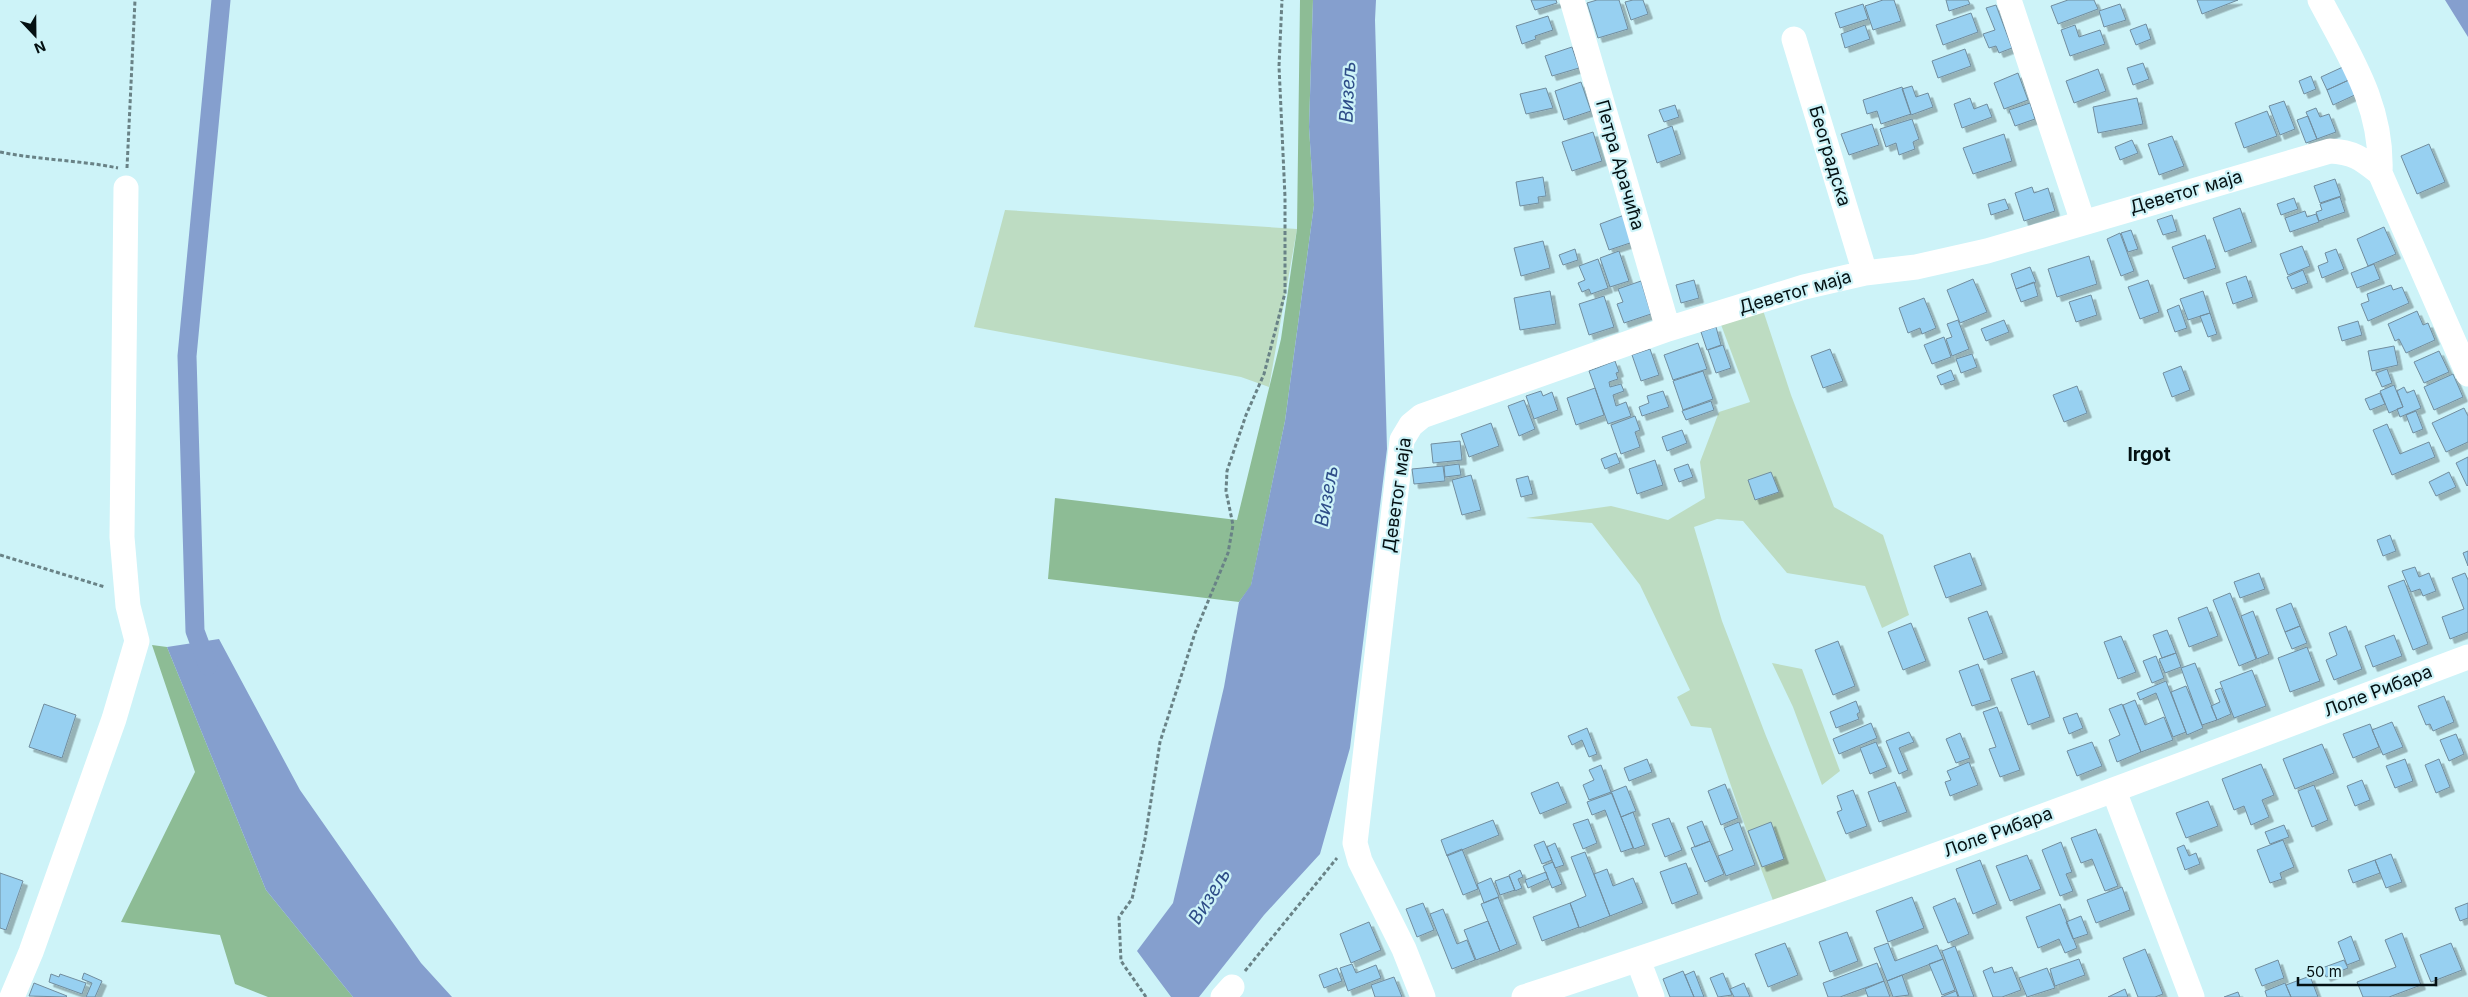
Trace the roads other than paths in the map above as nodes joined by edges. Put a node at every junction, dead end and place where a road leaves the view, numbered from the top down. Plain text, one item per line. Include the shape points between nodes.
1 (1572, 0) edge
2 (2009, 0) edge
3 (2320, 0) edge
4 (1794, 40) dead end
5 (2380, 173) junction
6 (126, 188) dead end
7 (2083, 222) junction
8 (1865, 273) junction
9 (1668, 329) junction
10 (2468, 374) edge
11 (2468, 657) edge
12 (2114, 791) junction
13 (1638, 960) junction
14 (12, 997) edge
15 (1423, 997) edge
16 (1524, 997) edge
17 (1652, 997) edge
18 (2192, 997) edge

1 - 9 street, Петра Арачића
2 - 7 street
3 - 5 street via 2374,109 2380,136
4 - 8 street, Београдска
5 - 7 street, Деветог маја via 2358,156 2346,152 2317,153
5 - 10 street, Деветог маја
6 - 14 street via 122,537 127,594 137,641 114,719
7 - 8 street, Деветог маја via 1987,251 1916,267
8 - 9 street, Деветог маја via 1804,287
9 - 15 street, Деветог маја via 1435,410 1422,416 1405,432 1399,458 1355,843 1368,880 1404,949
11 - 12 street, Лоле Рибара
12 - 13 street, Лоле Рибара
12 - 18 street
13 - 16 street, Лоле Рибара
13 - 17 street

